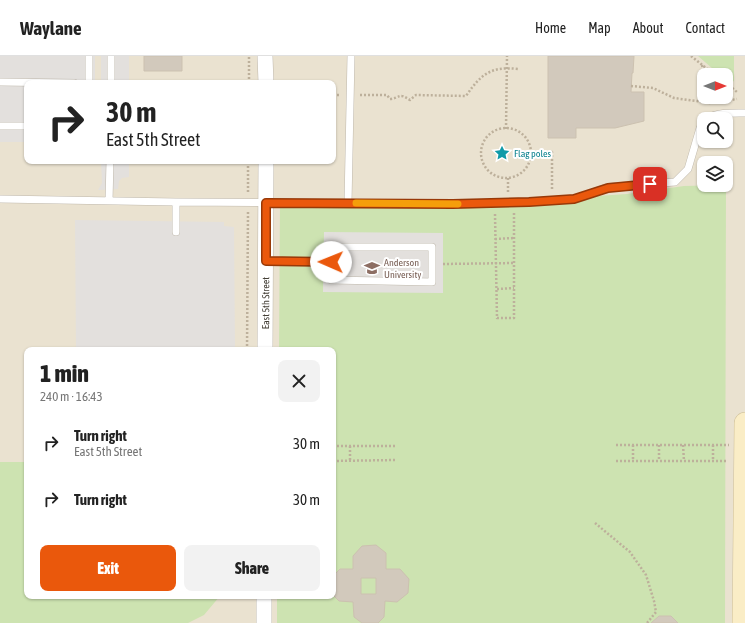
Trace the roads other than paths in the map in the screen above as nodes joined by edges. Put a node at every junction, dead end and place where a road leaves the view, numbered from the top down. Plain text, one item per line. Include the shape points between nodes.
1 (89, 56) edge
2 (111, 56) edge
3 (266, 56) edge
4 (351, 56) edge
5 (89, 80) edge
6 (111, 80) edge
7 (266, 80) edge
8 (0, 82) edge
9 (24, 82) edge
10 (745, 113) edge
11 (733, 114) edge
12 (0, 126) edge
13 (24, 126) edge
14 (697, 138) edge
15 (110, 164) edge
16 (266, 164) edge
17 (0, 199) edge
18 (109, 201) junction
19 (176, 202) junction
20 (266, 203) junction
21 (348, 203) junction
22 (176, 232) dead end
23 (266, 261) junction
24 (331, 262) junction
25 (265, 347) edge
26 (745, 423) edge
27 (264, 599) edge
28 (264, 623) edge
29 (743, 623) edge

1 - 5 lane
2 - 6 lane
3 - 7 street
4 - 21 lane
8 - 9 lane
10 - 11 lane
12 - 13 lane
14 - 21 lane via 688,169 675,182 608,188 574,199 511,203
15 - 18 lane
16 - 20 street, East 5th Street
17 - 18 lane
18 - 19 lane
19 - 20 lane
19 - 22 lane
20 - 21 lane
20 - 23 street, East 5th Street
23 - 24 lane
23 - 25 street, East 5th Street
24 - 24 lane via 331,280 432,282 432,247 330,247
26 - 29 main road
27 - 28 street

